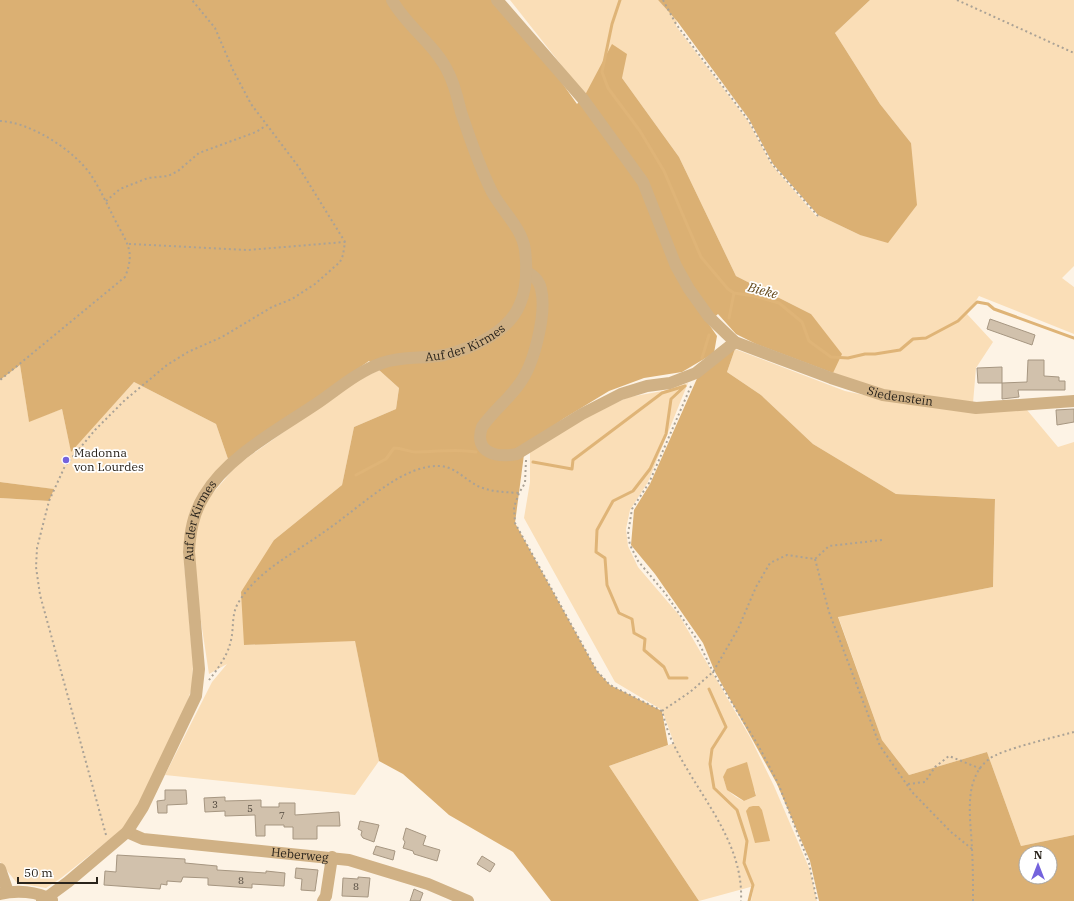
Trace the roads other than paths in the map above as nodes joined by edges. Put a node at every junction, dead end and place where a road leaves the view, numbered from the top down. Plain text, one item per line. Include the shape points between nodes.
1 (392, 0) edge
2 (497, 0) edge
3 (526, 271) junction
4 (735, 342) junction
5 (1074, 401) edge
6 (127, 832) junction
7 (332, 857) junction
8 (0, 869) edge
9 (4, 893) edge
10 (47, 900) edge
11 (323, 901) edge
12 (468, 901) edge

1 - 3 street, Auf der Kirmes via 399,12 430,45 449,74 476,158 494,195 525,247
2 - 4 street via 583,99 643,182 676,266 709,317
3 - 4 street via 536,277 541,289 540,330 536,350 520,382 482,427 479,439 486,450 499,456 517,454 527,449 582,414 621,394 647,386 670,383 696,373
3 - 6 street, Auf der Kirmes via 520,305 499,330 465,350 443,355 400,358 366,369 240,456 205,495 197,510 190,535 199,669 196,696 143,807
4 - 5 street, Siedenstein via 883,395 976,408
6 - 7 street, Heberweg via 143,839
6 - 10 street, Auf der Kirmes
7 - 11 street
7 - 12 street, Heberweg via 428,884
8 - 9 street
9 - 10 street via 32,893

